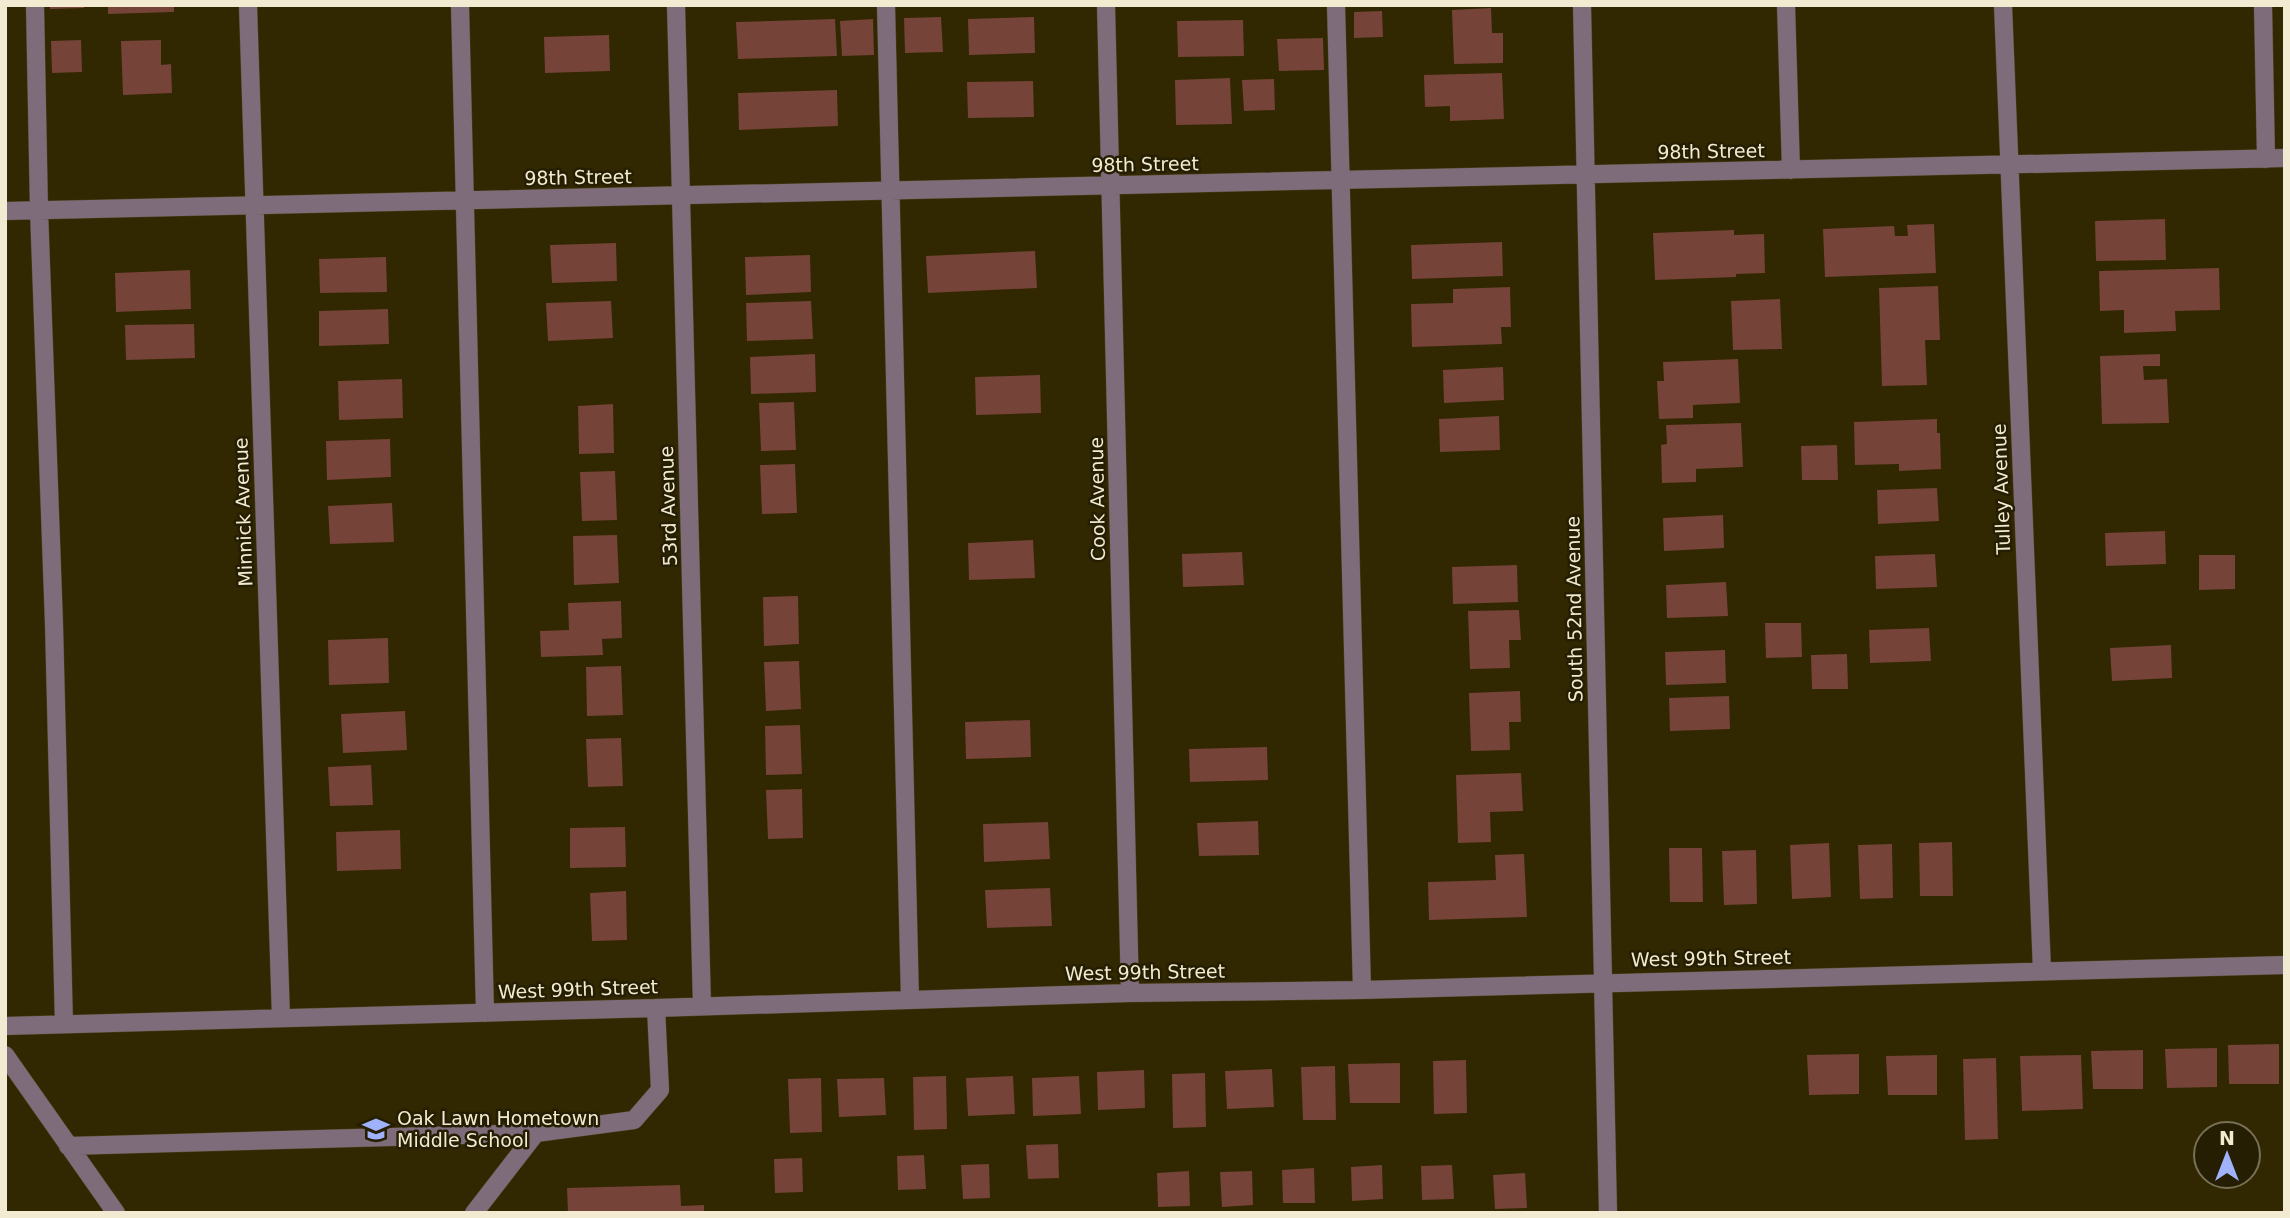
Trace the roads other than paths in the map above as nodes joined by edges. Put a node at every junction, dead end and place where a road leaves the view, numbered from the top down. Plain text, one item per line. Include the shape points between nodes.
1 (35, 5) edge
2 (248, 5) edge
3 (460, 5) edge
4 (676, 5) edge
5 (886, 5) edge
6 (1106, 5) edge
7 (1336, 5) edge
8 (1582, 5) edge
9 (1786, 5) edge
10 (2003, 5) edge
11 (2263, 5) edge
12 (2285, 158) edge
13 (2266, 159) junction
14 (2008, 165) junction
15 (1791, 170) junction
16 (1586, 175) junction
17 (1341, 180) junction
18 (1111, 185) junction
19 (892, 191) junction
20 (681, 195) junction
21 (465, 201) junction
22 (254, 205) junction
23 (39, 210) junction
24 (5, 211) edge
25 (2285, 965) edge
26 (2042, 971) junction
27 (1601, 982) junction
28 (1362, 990) junction
29 (1130, 993) junction
30 (910, 1000) junction
31 (702, 1006) junction
32 (656, 1008) junction
33 (485, 1013) junction
34 (281, 1018) junction
35 (64, 1024) junction
36 (5, 1026) edge
37 (5, 1055) edge
38 (536, 1133) junction
39 (68, 1146) junction
40 (116, 1213) edge
41 (474, 1213) edge
42 (1608, 1213) edge

1 - 23 street
2 - 22 street, Minnick Avenue
3 - 21 street
4 - 20 street, 53rd Avenue
5 - 19 street
6 - 18 street, Cook Avenue
7 - 17 street
8 - 16 street, South 52nd Avenue
9 - 15 street
10 - 14 street, Tulley Avenue
11 - 13 street
12 - 13 street, 98th Street
13 - 14 street, 98th Street
14 - 15 street, 98th Street
14 - 26 street, Tulley Avenue
15 - 16 street, 98th Street
16 - 17 street, 98th Street
16 - 27 street, South 52nd Avenue
17 - 18 street, 98th Street
17 - 28 street
18 - 19 street, 98th Street
18 - 29 street, Cook Avenue
19 - 20 street, 98th Street
19 - 30 street
20 - 21 street, 98th Street
20 - 31 street, 53rd Avenue
21 - 22 street, 98th Street
21 - 33 street
22 - 23 street, 98th Street
22 - 34 street, Minnick Avenue
23 - 24 street, 98th Street
23 - 35 street
25 - 26 street, West 99th Street
26 - 27 street, West 99th Street
27 - 28 street, West 99th Street
27 - 42 street, South 52nd Avenue
28 - 29 street, West 99th Street
29 - 30 street, West 99th Street
30 - 31 street, West 99th Street
31 - 32 street, West 99th Street
32 - 33 street, West 99th Street
32 - 38 street via 660,1090 634,1119
33 - 34 street, West 99th Street
34 - 35 street, West 99th Street
35 - 36 street, West 99th Street
37 - 39 street
38 - 39 street
38 - 41 street
39 - 40 street

